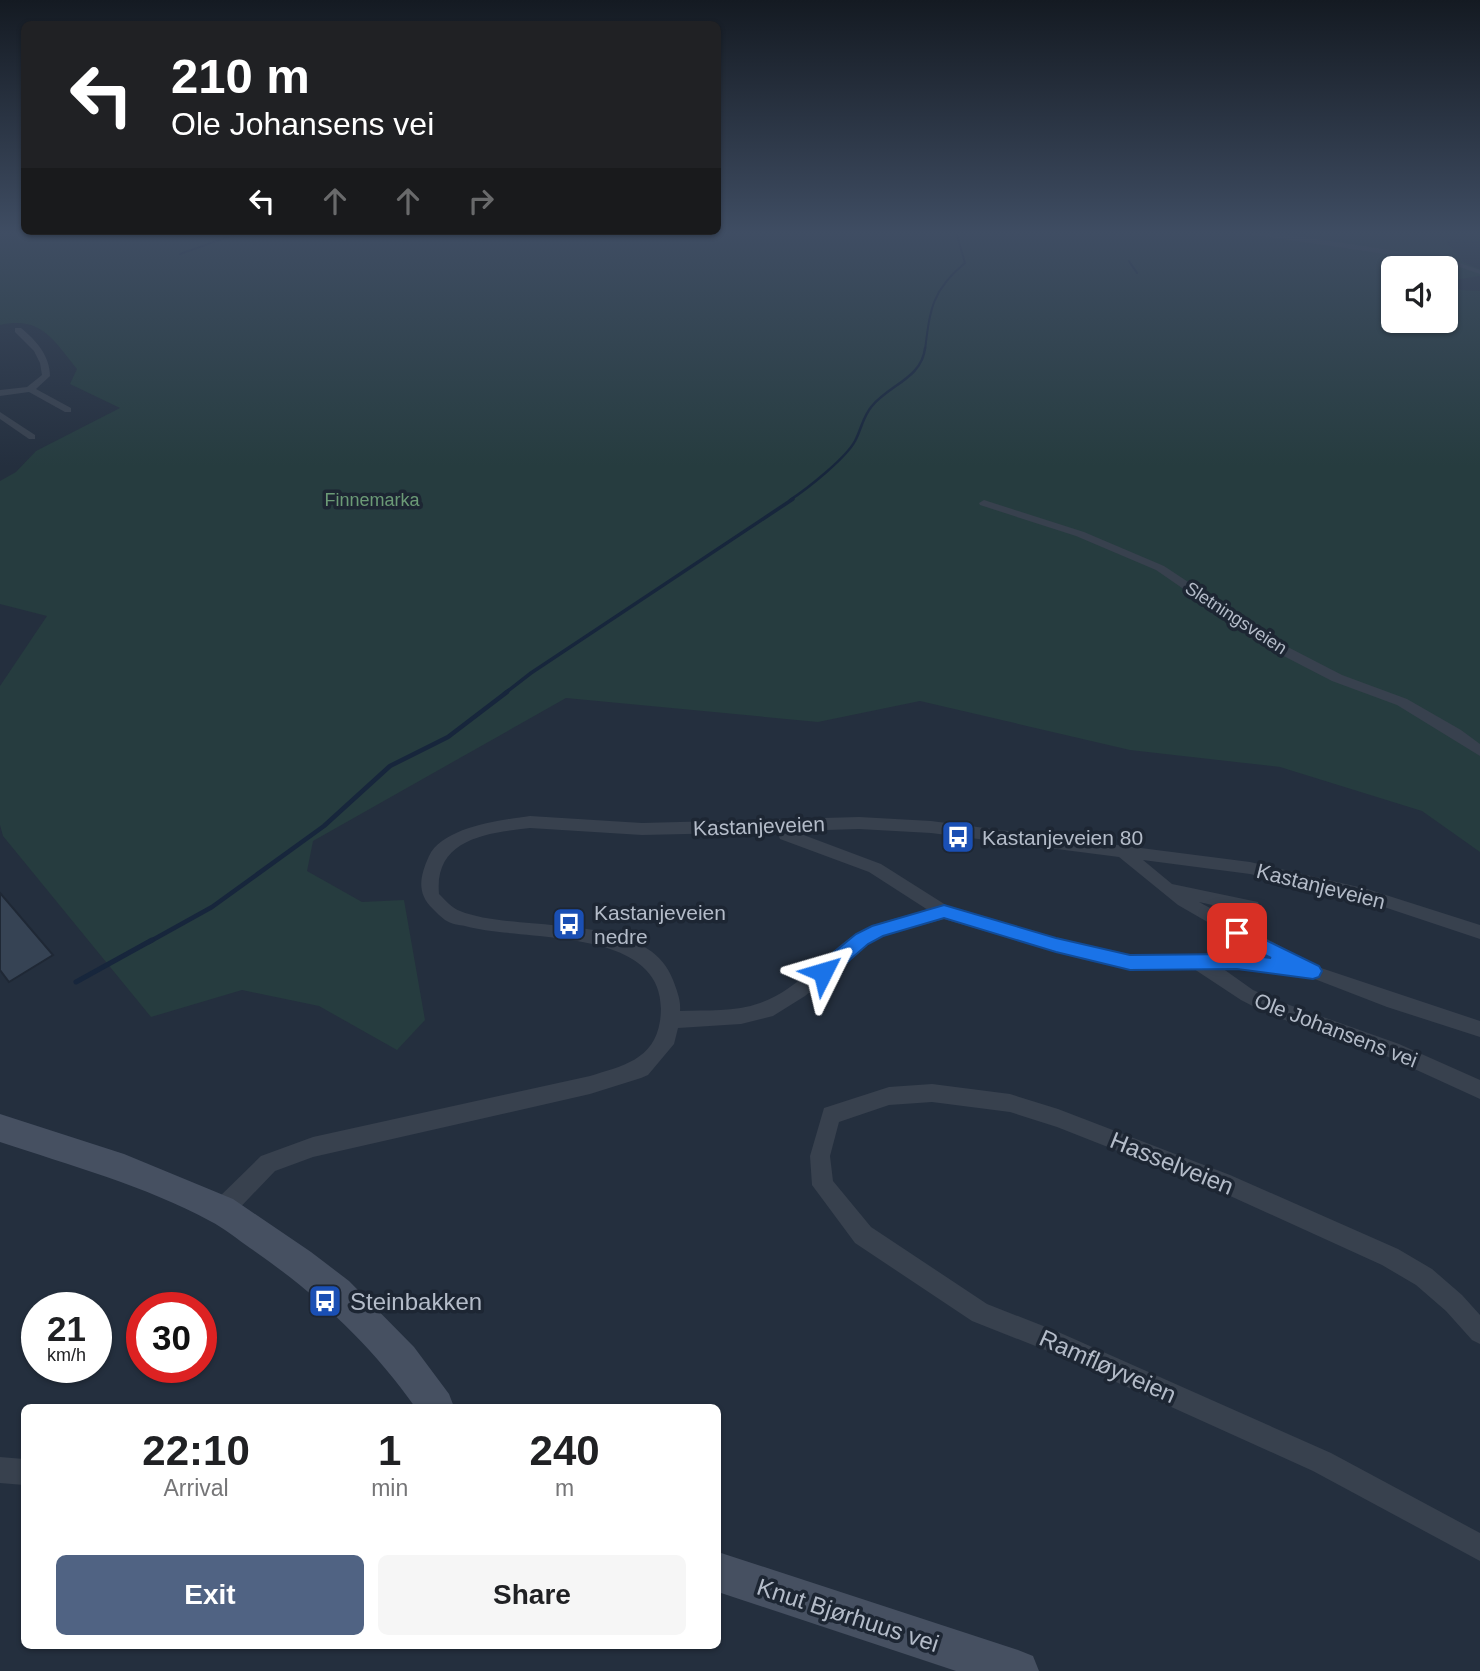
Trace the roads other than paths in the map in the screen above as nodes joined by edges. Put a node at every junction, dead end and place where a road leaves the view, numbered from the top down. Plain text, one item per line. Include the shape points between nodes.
1 (18, 330) dead end
2 (30, 389) junction
3 (0, 393) edge
4 (68, 410) dead end
5 (0, 415) edge
6 (32, 438) dead end
7 (984, 503) dead end
8 (1480, 751) edge
9 (782, 825) junction
10 (1123, 851) junction
11 (1168, 890) junction
12 (1252, 907) dead end
13 (944, 912) junction
14 (1480, 932) edge
15 (1197, 961) junction
16 (1313, 971) junction
17 (671, 1020) junction
18 (1480, 1029) edge
19 (1480, 1090) edge
20 (831, 1115) joint
21 (0, 1128) edge
22 (222, 1210) junction
23 (1480, 1332) edge
24 (434, 1404) edge
25 (0, 1470) edge
26 (21, 1472) edge
27 (1480, 1548) edge
28 (721, 1573) edge
29 (1018, 1671) edge

1 - 2 street via 31,339 47,371
2 - 3 street
2 - 4 street
5 - 6 street
7 - 8 street, Sletningsveien via 1080,534 1160,568 1278,647 1338,678 1402,702
9 - 10 street, Kastanjeveien via 931,827
9 - 13 street, Ole Johansens vei via 786,835 874,868
9 - 17 street, Kastanjeveien via 642,829 530,821 463,836 439,853 429,875 431,897 452,916 485,925 608,939 640,953 663,976 672,1002
10 - 11 street, Ole Johansens vei
10 - 14 street, Kastanjeveien via 1250,868 1367,895
11 - 12 street
11 - 16 street, Ole Johansens vei via 1214,921
13 - 15 street, Ole Johansens vei via 1130,962
13 - 17 street via 878,930 799,991 766,1010
15 - 16 street, Ole Johansens vei
15 - 19 street, Ole Johansens vei via 1275,1008 1392,1050
16 - 18 street, Ole Johansens vei
17 - 22 street via 667,1038 641,1069 590,1085 313,1147 268,1163
20 - 23 street, Hasselveien via 888,1096 932,1093 1010,1102 1058,1118 1223,1182 1390,1257 1424,1277
20 - 27 street, Ramfløyveien via 820,1156 823,1185 863,1236 980,1313 1322,1462
21 - 22 main road via 124,1168
22 - 24 main road via 337,1293 402,1359
25 - 26 street
28 - 29 main road, Knut Bjørhuus vei

